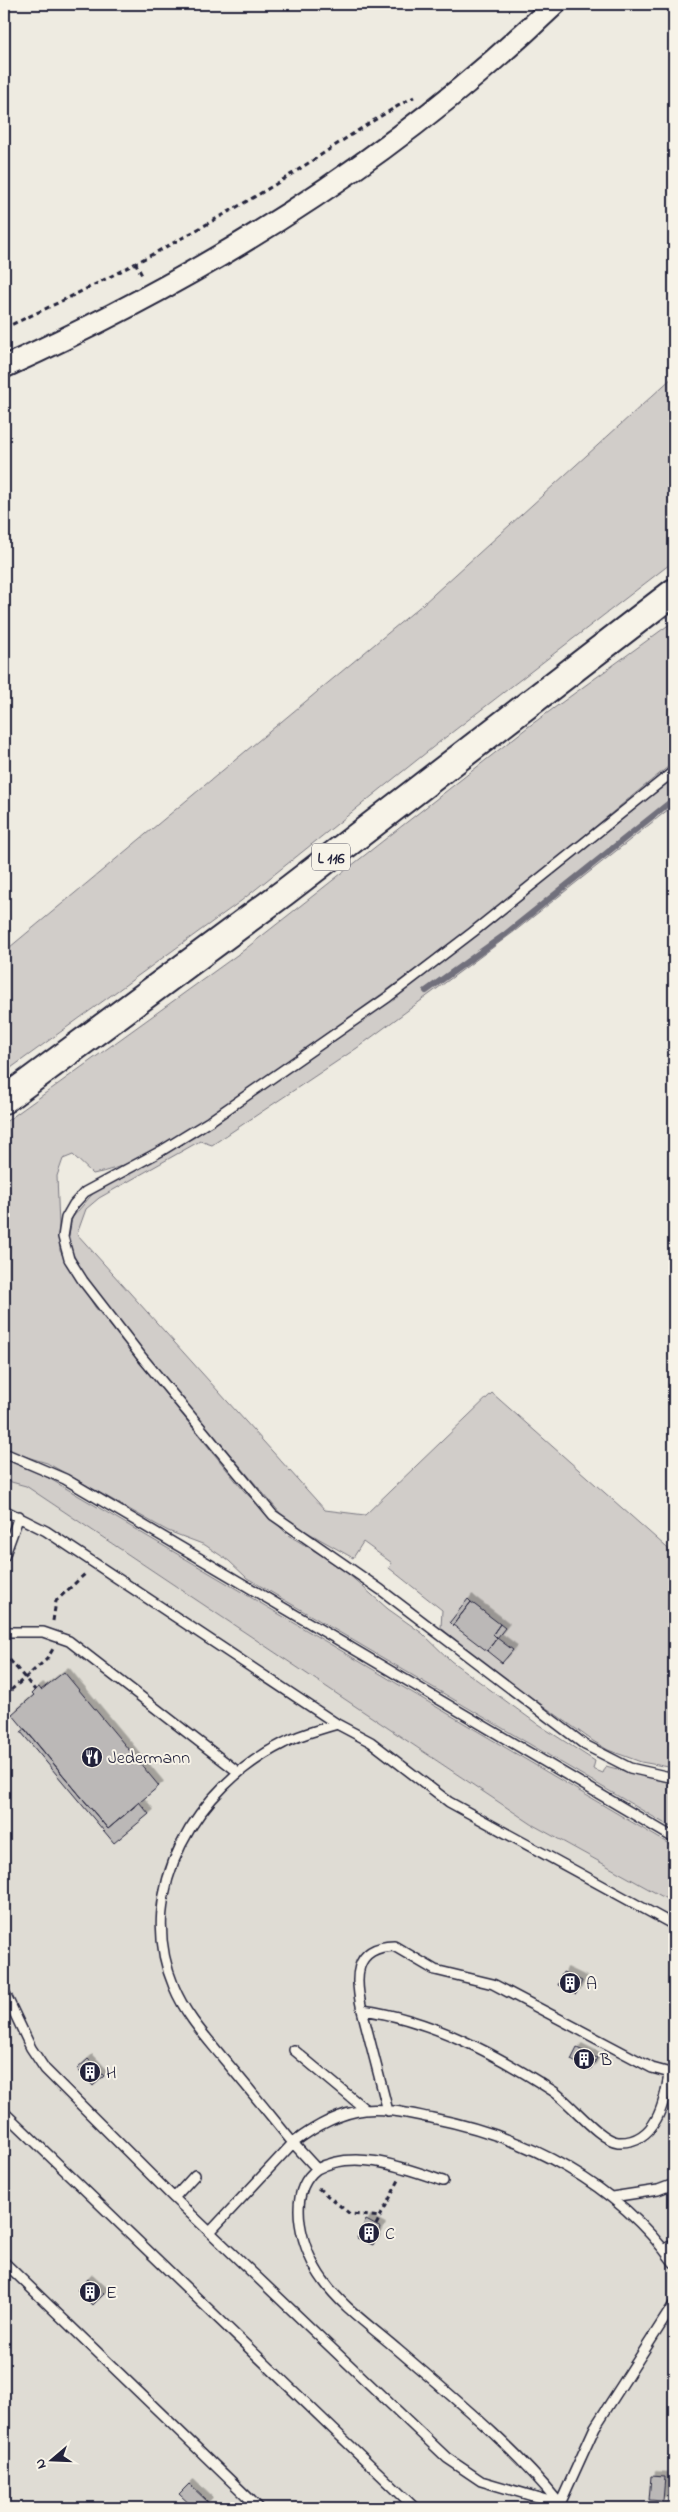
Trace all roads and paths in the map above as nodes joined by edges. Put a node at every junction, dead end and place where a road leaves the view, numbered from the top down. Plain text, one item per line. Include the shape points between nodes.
1 (555, 4) edge
2 (416, 96) dead end
3 (4, 328) edge
4 (4, 367) edge
5 (674, 592) edge
6 (664, 604) edge
7 (674, 771) edge
8 (4, 1100) edge
9 (4, 1453) edge
10 (4, 1510) edge
11 (19, 1516) junction
12 (4, 1557) edge
13 (4, 1632) edge
14 (4, 1653) edge
15 (35, 1690) dead end
16 (337, 1724) junction
17 (238, 1772) junction
18 (674, 1778) edge
19 (674, 1838) edge
20 (674, 1926) edge
21 (4, 1991) edge
22 (362, 2010) junction
23 (294, 2050) dead end
24 (672, 2074) edge
25 (366, 2110) junction
26 (388, 2111) junction
27 (4, 2112) edge
28 (293, 2143) junction
29 (405, 2168) junction
30 (317, 2169) junction
31 (195, 2175) dead end
32 (306, 2179) junction
33 (443, 2181) dead end
34 (674, 2184) edge
35 (612, 2197) junction
36 (174, 2198) junction
37 (381, 2217) junction
38 (376, 2225) dead end
39 (210, 2232) junction
40 (674, 2243) edge
41 (665, 2250) junction
42 (4, 2262) edge
43 (674, 2263) edge
44 (674, 2304) edge
45 (562, 2506) edge
46 (259, 2508) edge
47 (415, 2508) edge

1 - 4 street via 421,121 331,186 188,274
2 - 3 path via 224,213 95,284
5 - 6 main road, L 116
6 - 8 main road, L 116 via 277,898
7 - 18 lane via 388,997 182,1139 89,1189 68,1213 63,1237 69,1259 83,1281 273,1515 380,1590 585,1745 630,1768
9 - 19 lane via 65,1479
10 - 11 lane
11 - 12 lane
11 - 16 lane via 145,1594
13 - 17 lane via 43,1632 69,1640
14 - 15 path
16 - 17 lane via 284,1742
16 - 20 lane via 370,1742 449,1802
17 - 28 lane via 199,1812 175,1857 162,1908 163,1945 167,1968 184,2008
21 - 36 lane via 30,2048 45,2069
22 - 24 lane via 385,2013 426,2026 486,2053 554,2092 603,2137 616,2142 634,2139 650,2129 662,2107
22 - 24 lane via 356,1980 360,1966 373,1951 394,1946 435,1970 493,1984 652,2068
22 - 26 lane
23 - 25 lane
25 - 26 lane
25 - 28 lane via 322,2124
26 - 35 lane via 453,2122 507,2139 560,2163
27 - 47 lane
28 - 30 lane
28 - 39 lane
29 - 30 lane via 356,2160 333,2162
29 - 33 lane
29 - 37 path
30 - 32 lane
31 - 36 lane
32 - 37 path via 350,2214
32 - 45 lane via 300,2204 302,2228 311,2259 324,2282 500,2439
34 - 35 lane via 658,2190
35 - 41 lane
36 - 39 lane
37 - 38 path
39 - 45 lane via 463,2471 492,2485
40 - 41 lane
41 - 43 lane
42 - 46 lane
44 - 45 lane via 595,2427

